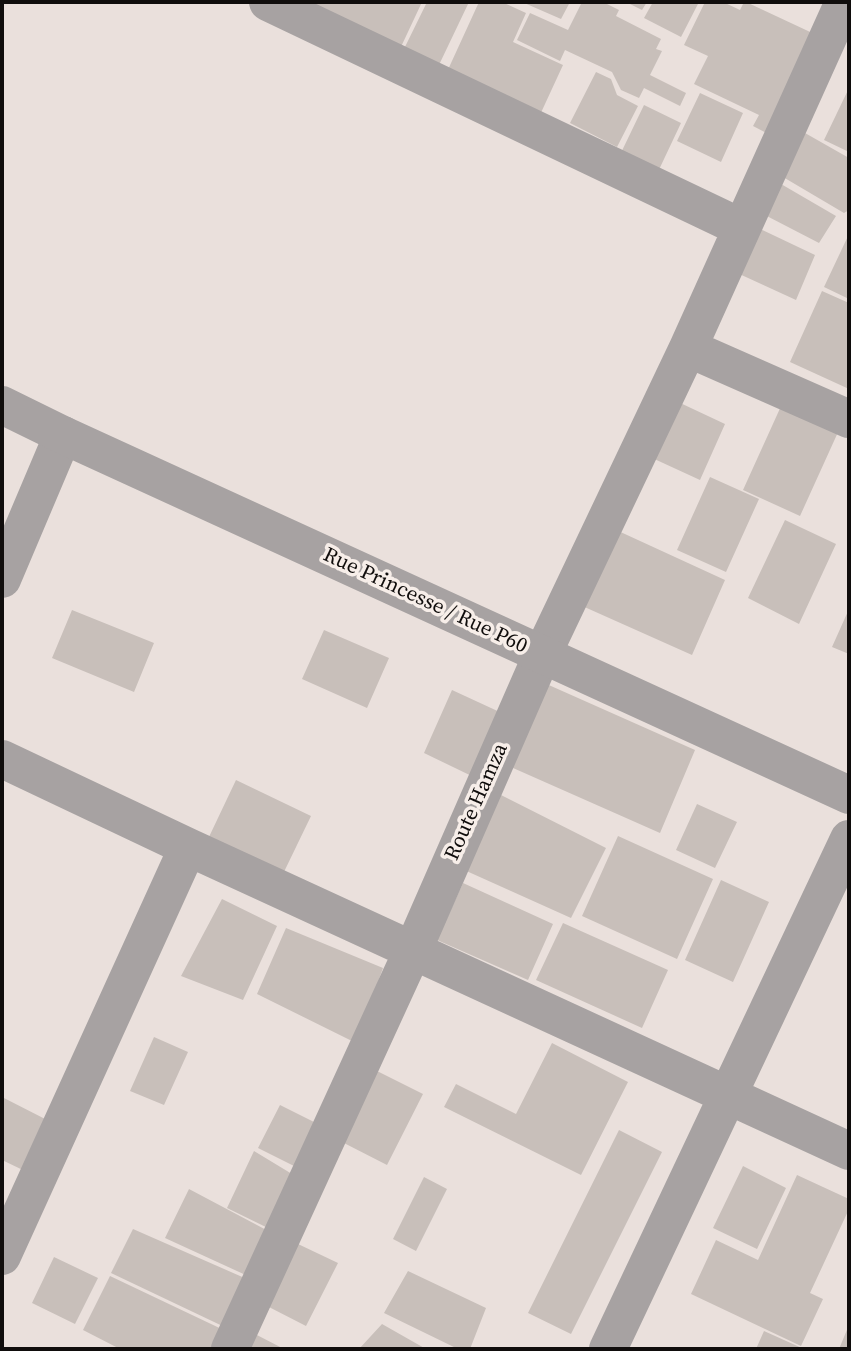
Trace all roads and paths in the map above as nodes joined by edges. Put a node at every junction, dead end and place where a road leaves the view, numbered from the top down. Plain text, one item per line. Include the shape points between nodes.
1 (268, 2) edge
2 (842, 2) edge
3 (743, 228) junction
4 (688, 348) junction
5 (2, 405) edge
6 (849, 419) edge
7 (62, 435) junction
8 (2, 579) edge
9 (542, 655) junction
10 (2, 759) edge
11 (849, 794) edge
12 (849, 839) edge
13 (188, 847) junction
14 (413, 950) junction
15 (728, 1094) junction
16 (849, 1151) edge
17 (2, 1256) edge
18 (230, 1349) edge
19 (608, 1349) edge

1 - 3 street
2 - 3 street, Route Hamza
3 - 4 street, Route Hamza
4 - 6 street
4 - 9 street, Route Hamza
5 - 7 street, Rue Princesse / Rue P60
7 - 8 street
7 - 9 street, Rue Princesse / Rue P60
9 - 11 street, Rue Princesse / Rue P60
9 - 14 street, Route Hamza
10 - 13 street
12 - 15 street
13 - 14 street
13 - 17 street
14 - 15 street
14 - 18 street, Route Hamza
15 - 16 street
15 - 19 street

